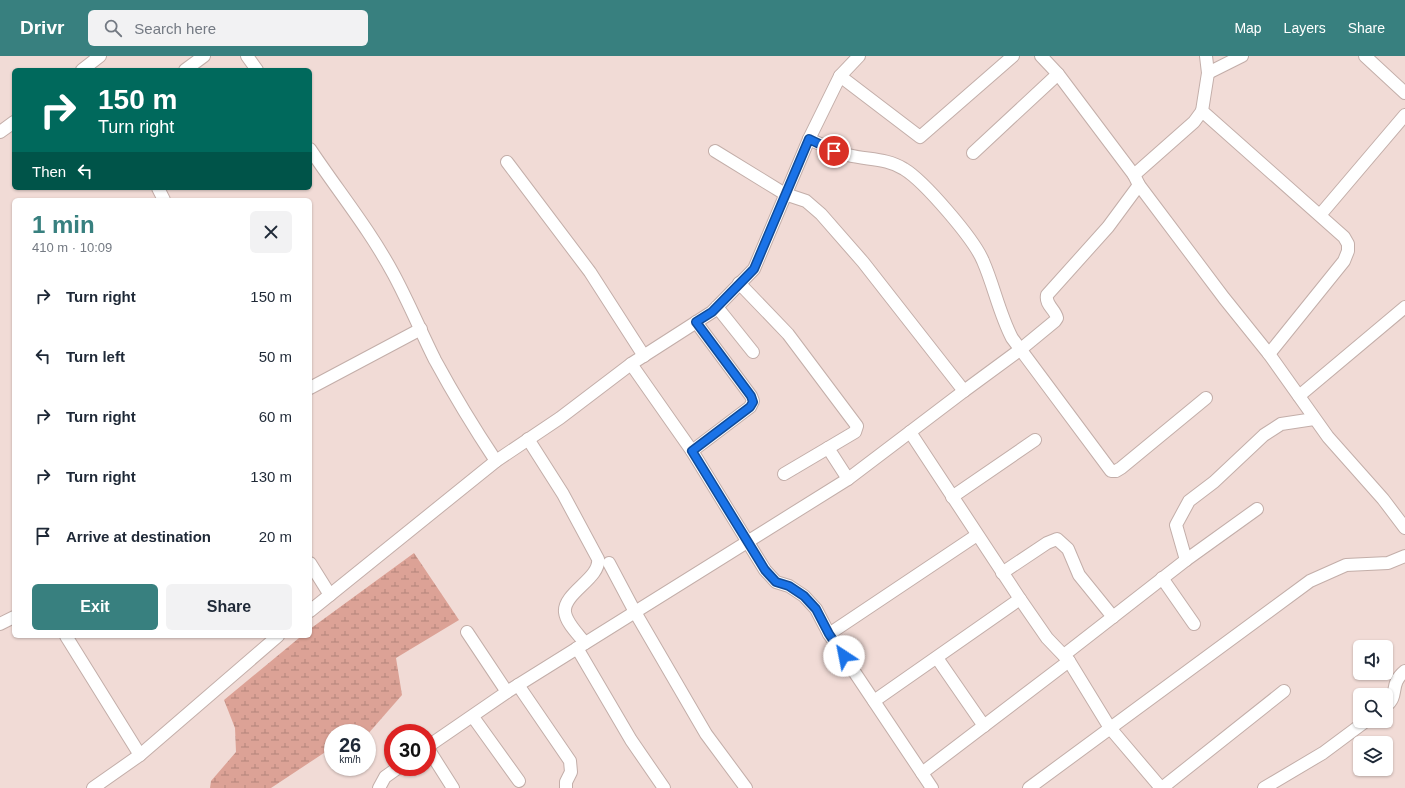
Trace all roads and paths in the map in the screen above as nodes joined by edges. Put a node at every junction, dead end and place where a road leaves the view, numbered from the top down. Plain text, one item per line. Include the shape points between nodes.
1 (100, 56) edge
2 (204, 56) edge
3 (247, 56) edge
4 (859, 56) edge
5 (1012, 56) edge
6 (1041, 56) edge
7 (1206, 56) edge
8 (1242, 56) edge
9 (1366, 56) edge
10 (85, 68) edge
11 (188, 68) edge
12 (255, 68) edge
13 (1208, 73) junction
14 (1058, 74) junction
15 (840, 76) junction
16 (1405, 92) edge
17 (1202, 111) junction
18 (1405, 115) edge
19 (12, 123) edge
20 (0, 132) edge
21 (809, 139) junction
22 (715, 151) dead end
23 (312, 152) edge
24 (973, 153) dead end
25 (507, 162) dead end
26 (1136, 180) junction
27 (785, 194) junction
28 (1320, 215) junction
29 (740, 283) junction
30 (717, 307) junction
31 (1405, 307) edge
32 (696, 322) junction
33 (420, 329) junction
34 (1021, 349) junction
35 (752, 352) dead end
36 (1269, 354) junction
37 (644, 356) junction
38 (632, 364) junction
39 (312, 387) edge
40 (964, 391) junction
41 (1299, 396) junction
42 (1206, 398) dead end
43 (1314, 419) junction
44 (910, 432) junction
45 (528, 439) junction
46 (1035, 440) dead end
47 (828, 448) junction
48 (692, 451) junction
49 (496, 461) junction
50 (784, 474) dead end
51 (848, 479) junction
52 (952, 496) junction
53 (1257, 509) dead end
54 (1405, 528) edge
55 (977, 535) junction
56 (747, 541) junction
57 (1405, 556) edge
58 (1186, 560) junction
59 (609, 563) dead end
60 (312, 566) edge
61 (1002, 573) junction
62 (1162, 578) junction
63 (330, 595) junction
64 (1020, 599) junction
65 (312, 609) edge
66 (635, 612) junction
67 (1113, 617) junction
68 (12, 618) edge
69 (0, 624) edge
70 (1194, 624) dead end
71 (466, 632) dead end
72 (829, 634) junction
73 (67, 638) edge
74 (276, 638) edge
75 (581, 646) junction
76 (937, 658) junction
77 (1066, 658) junction
78 (1405, 671) edge
79 (518, 685) junction
80 (1284, 691) dead end
81 (507, 692) junction
82 (1393, 692) edge
83 (874, 701) junction
84 (473, 717) junction
85 (984, 726) junction
86 (1110, 728) junction
87 (1357, 728) edge
88 (436, 741) edge
89 (140, 754) junction
90 (436, 761) edge
91 (922, 774) junction
92 (385, 776) edge
93 (519, 781) dead end
94 (1268, 787) edge
95 (93, 788) edge
96 (379, 788) edge
97 (453, 788) edge
98 (566, 788) edge
99 (664, 788) edge
100 (746, 788) edge
101 (932, 788) edge
102 (1029, 788) edge
103 (1161, 788) edge

1 - 10 street
2 - 11 street
3 - 12 street
4 - 15 street
5 - 15 street via 920,137
6 - 14 street
7 - 13 street
8 - 13 street
9 - 16 street
13 - 17 street
14 - 24 street
14 - 26 street
15 - 21 street
17 - 26 street
17 - 28 street
18 - 28 street
19 - 20 street
21 - 27 street
21 - 34 street via 842,153 890,162 904,168 915,178 950,215 977,250 1003,321
22 - 27 street
23 - 33 street via 366,226 395,275
25 - 37 street via 590,272
26 - 34 street via 1108,227 1047,295 1047,303 1056,314 1055,321
26 - 36 street
27 - 29 street via 754,269
27 - 40 street via 806,201 826,220 864,262
28 - 36 street via 1344,237 1348,251 1344,261
29 - 30 street
29 - 47 street via 788,334 857,426 855,432
30 - 32 street
30 - 35 street
31 - 41 street
32 - 37 street
32 - 48 street via 753,402 750,407
33 - 39 street
33 - 49 street via 460,405
34 - 40 street
34 - 42 street via 1111,470 1121,468
36 - 41 street
37 - 38 street
38 - 45 street
38 - 48 street
40 - 44 street
41 - 43 street
43 - 54 street
43 - 58 street via 1281,424 1264,435 1214,482 1189,501 1176,525
44 - 51 street
44 - 52 street
45 - 49 street
45 - 75 street via 563,494 598,559 597,568 568,602 565,611
46 - 52 street
47 - 50 street
47 - 51 street
48 - 56 street
49 - 63 street
51 - 56 street
52 - 55 street
53 - 58 street
55 - 61 street
55 - 72 street
56 - 66 street
56 - 72 street via 765,570 776,582 789,586 804,596 816,609
57 - 86 street via 1388,563 1346,565 1310,581
58 - 62 street
59 - 66 street
60 - 63 street
61 - 64 street
61 - 67 street via 1057,539 1068,549 1079,575
62 - 67 street
62 - 70 street
63 - 65 street
64 - 76 street
64 - 77 street via 1047,638
66 - 75 street
66 - 100 street via 706,734
67 - 77 street
68 - 69 street
71 - 81 street
72 - 83 street
73 - 89 street
74 - 89 street
75 - 79 street
75 - 99 street via 632,740
76 - 83 street
76 - 85 street
77 - 85 street
77 - 86 street
78 - 82 street via 1394,684
79 - 81 street
79 - 98 street via 570,761 571,772
80 - 103 street
81 - 84 street
83 - 91 street
84 - 88 street
84 - 93 street
85 - 91 street
86 - 102 street
86 - 103 street
87 - 94 street via 1323,753
89 - 95 street
90 - 97 street
91 - 101 street
92 - 96 street

